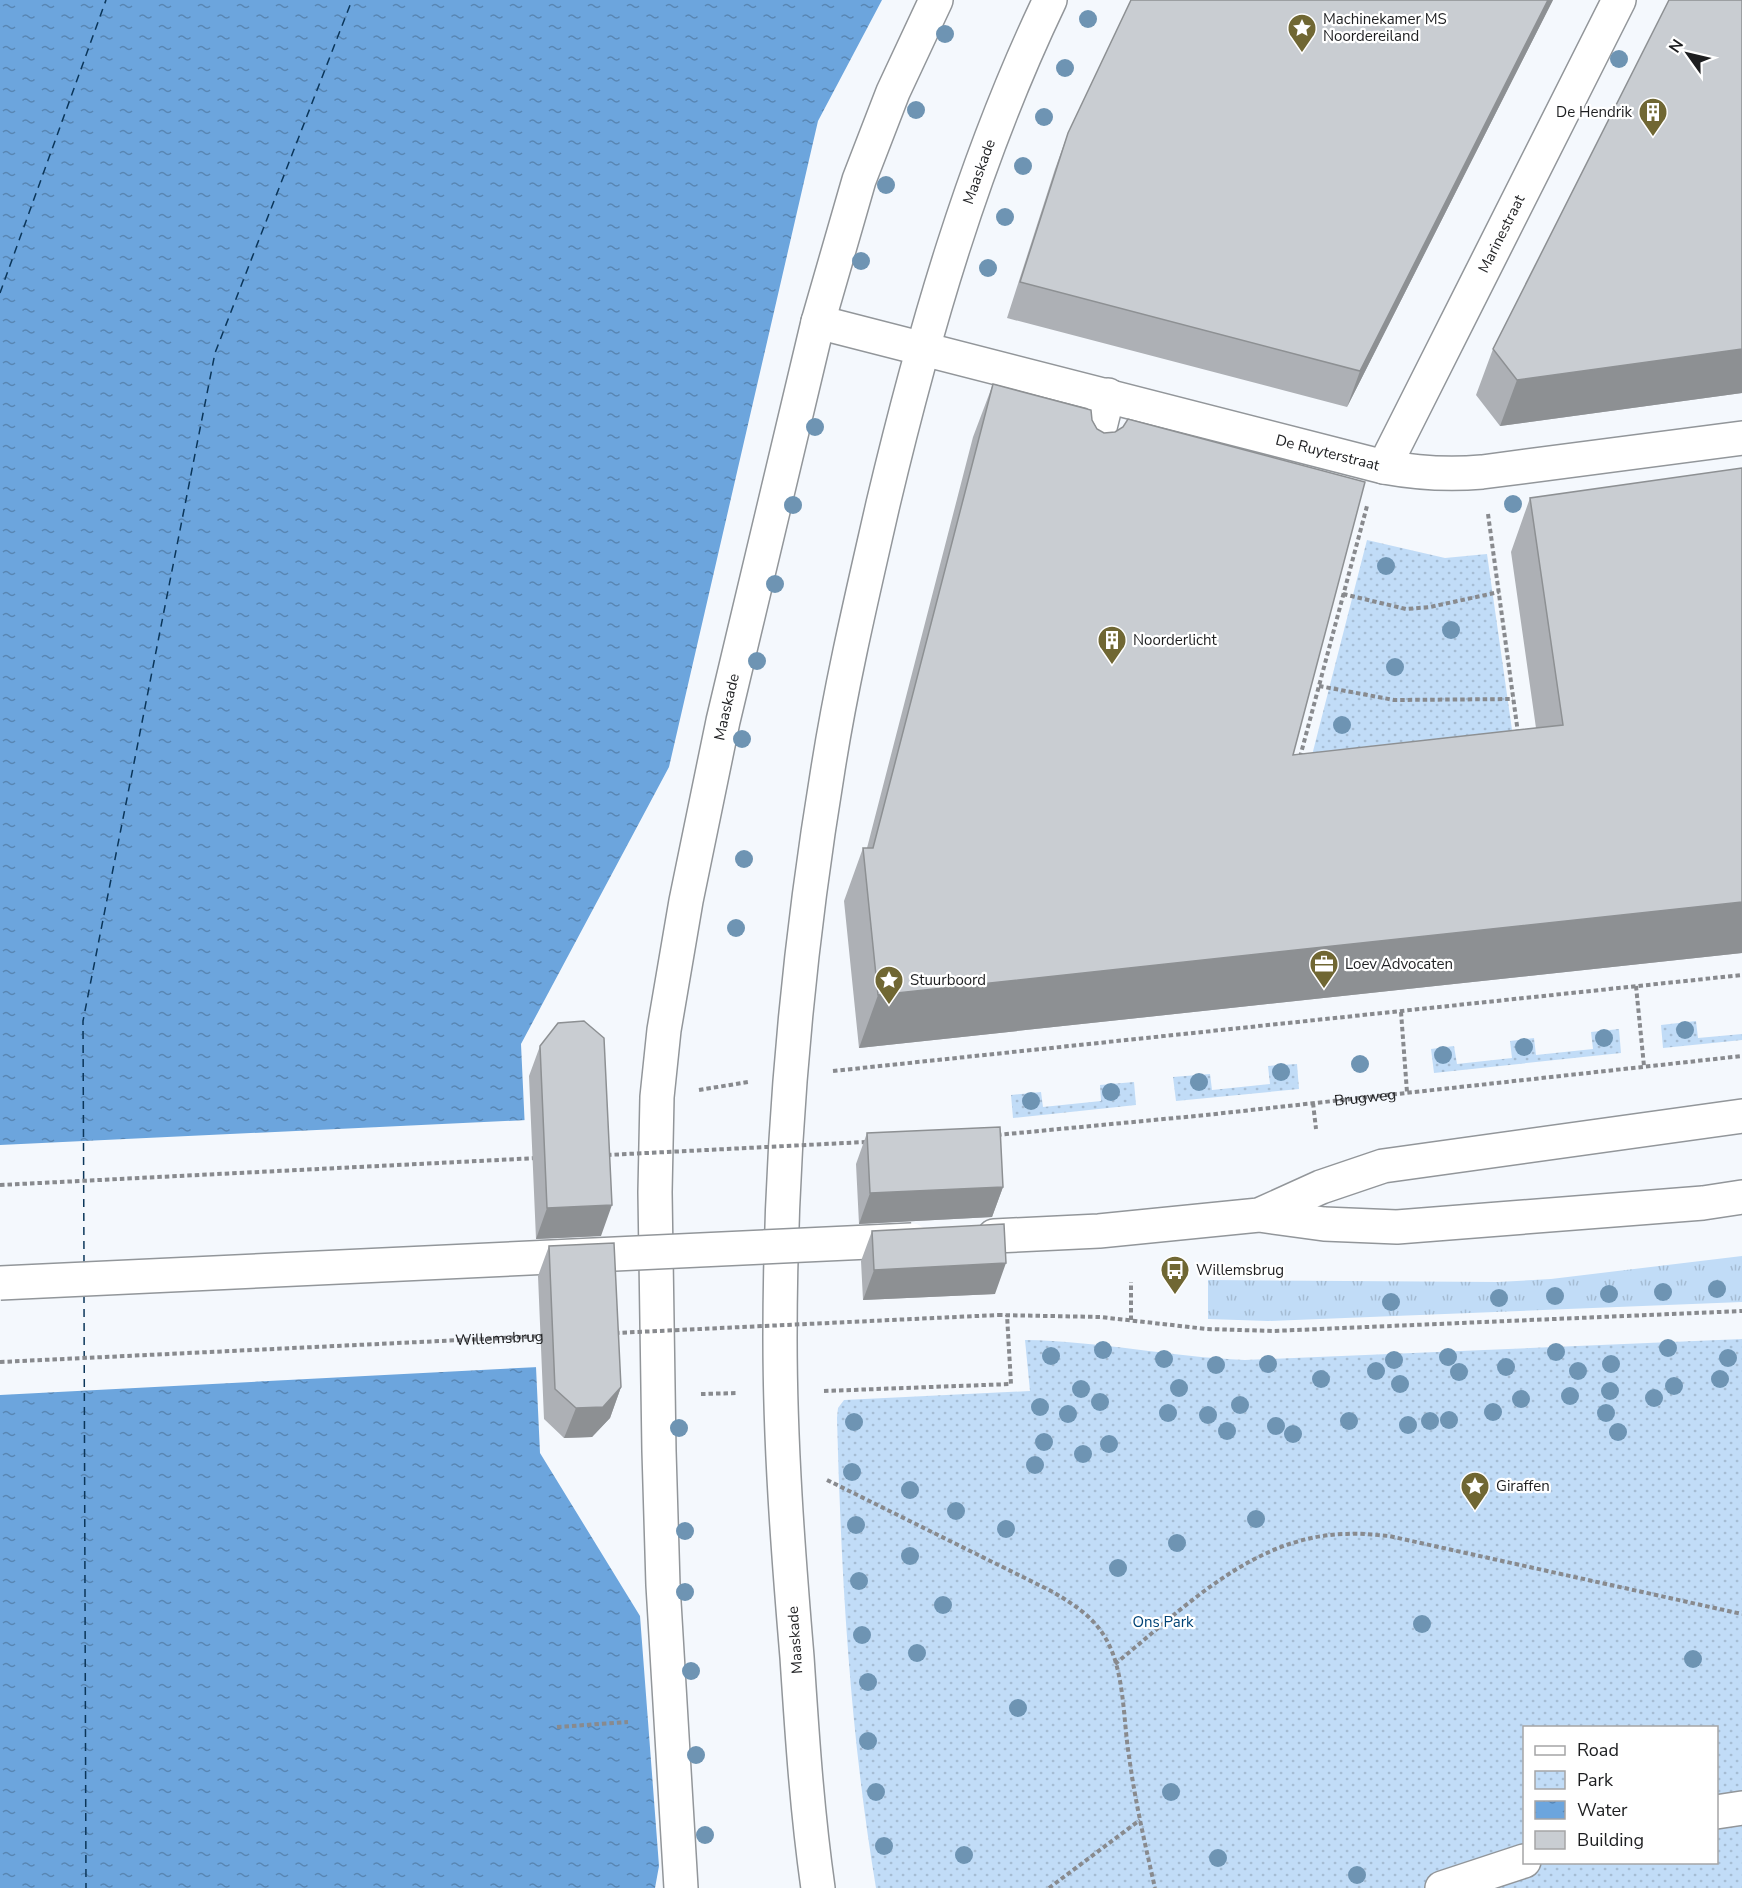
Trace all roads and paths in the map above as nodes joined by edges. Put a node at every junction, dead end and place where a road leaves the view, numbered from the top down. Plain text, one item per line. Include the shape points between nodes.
1 (936, 0) edge
2 (1050, 0) edge
3 (1619, 0) edge
4 (818, 322) junction
5 (923, 349) junction
6 (1108, 395) junction
7 (1742, 438) edge
8 (1384, 467) junction
9 (1090, 468) edge
10 (1482, 472) junction
11 (1499, 592) junction
12 (1343, 594) junction
13 (1319, 686) junction
14 (1513, 699) junction
15 (1520, 744) edge
16 (1298, 765) edge
17 (1742, 975) edge
18 (1636, 986) junction
19 (1401, 1012) junction
20 (1742, 1056) edge
21 (1644, 1066) junction
22 (861, 1068) dead end
23 (791, 1075) junction
24 (1407, 1092) junction
25 (657, 1097) junction
26 (1313, 1103) junction
27 (1742, 1116) edge
28 (1316, 1129) dead end
29 (990, 1136) edge
30 (871, 1142) edge
31 (596, 1155) edge
32 (549, 1158) edge
33 (0, 1185) edge
34 (1742, 1197) edge
35 (1703, 1203) junction
36 (1259, 1215) junction
37 (1742, 1220) edge
38 (1131, 1282) dead end
39 (0, 1283) edge
40 (1742, 1311) edge
41 (1007, 1314) junction
42 (1131, 1320) junction
43 (606, 1333) edge
44 (547, 1336) dead end
45 (0, 1362) edge
46 (782, 1392) junction
47 (659, 1396) junction
48 (784, 1460) junction
49 (1742, 1614) edge
50 (1115, 1664) junction
51 (637, 1722) dead end
52 (557, 1727) dead end
53 (1742, 1808) edge
54 (1718, 1812) edge
55 (1140, 1820) junction
56 (1523, 1861) edge
57 (681, 1888) edge
58 (818, 1888) edge
59 (1049, 1888) edge
60 (1155, 1888) edge
61 (1442, 1888) edge

1 - 4 street, Maaskade via 869,152
2 - 5 street, Maaskade via 985,152
3 - 8 street, Marinestraat
4 - 5 street
4 - 25 street, Maaskade via 721,732 664,1030
5 - 6 street, De Ruyterstraat
5 - 23 street, Maaskade via 860,604 828,767 802,958
6 - 8 street, De Ruyterstraat
6 - 9 street
7 - 10 street, De Ruyterstraat
8 - 10 street, De Ruyterstraat via 1433,474
8 - 12 path via 1367,506
10 - 11 path
11 - 12 path via 1406,609
11 - 14 path
12 - 13 path
13 - 14 path via 1394,700
13 - 16 path
14 - 15 path
17 - 18 path
18 - 19 path
18 - 21 path
19 - 22 path
19 - 24 path
20 - 21 path, Brugweg
21 - 24 path, Brugweg
23 - 25 path
23 - 46 street, Maaskade via 781,1292
24 - 26 path, Brugweg
25 - 47 street, Maaskade
26 - 28 path
26 - 29 path, Brugweg
27 - 36 street via 1383,1166 1321,1187
30 - 31 path, bridge
32 - 33 path, bridge
34 - 35 street
35 - 36 street via 1397,1227 1324,1224
35 - 37 street
36 - 39 street, bridge via 1099,1231 970,1238
38 - 42 path
40 - 42 path via 1274,1331 1207,1329
41 - 42 path
41 - 43 path, bridge
41 - 46 path via 1011,1384
44 - 45 path, Willemsbrug, bridge
46 - 47 path
46 - 48 street, Maaskade
47 - 57 street, Maaskade via 663,1585
48 - 50 path via 1064,1598 1098,1628 1108,1641
48 - 58 street, Maaskade via 802,1729
49 - 50 path via 1389,1536 1346,1534 1300,1542 1248,1562
50 - 55 path
51 - 52 path
53 - 54 street
55 - 59 path
55 - 60 path
56 - 61 street

